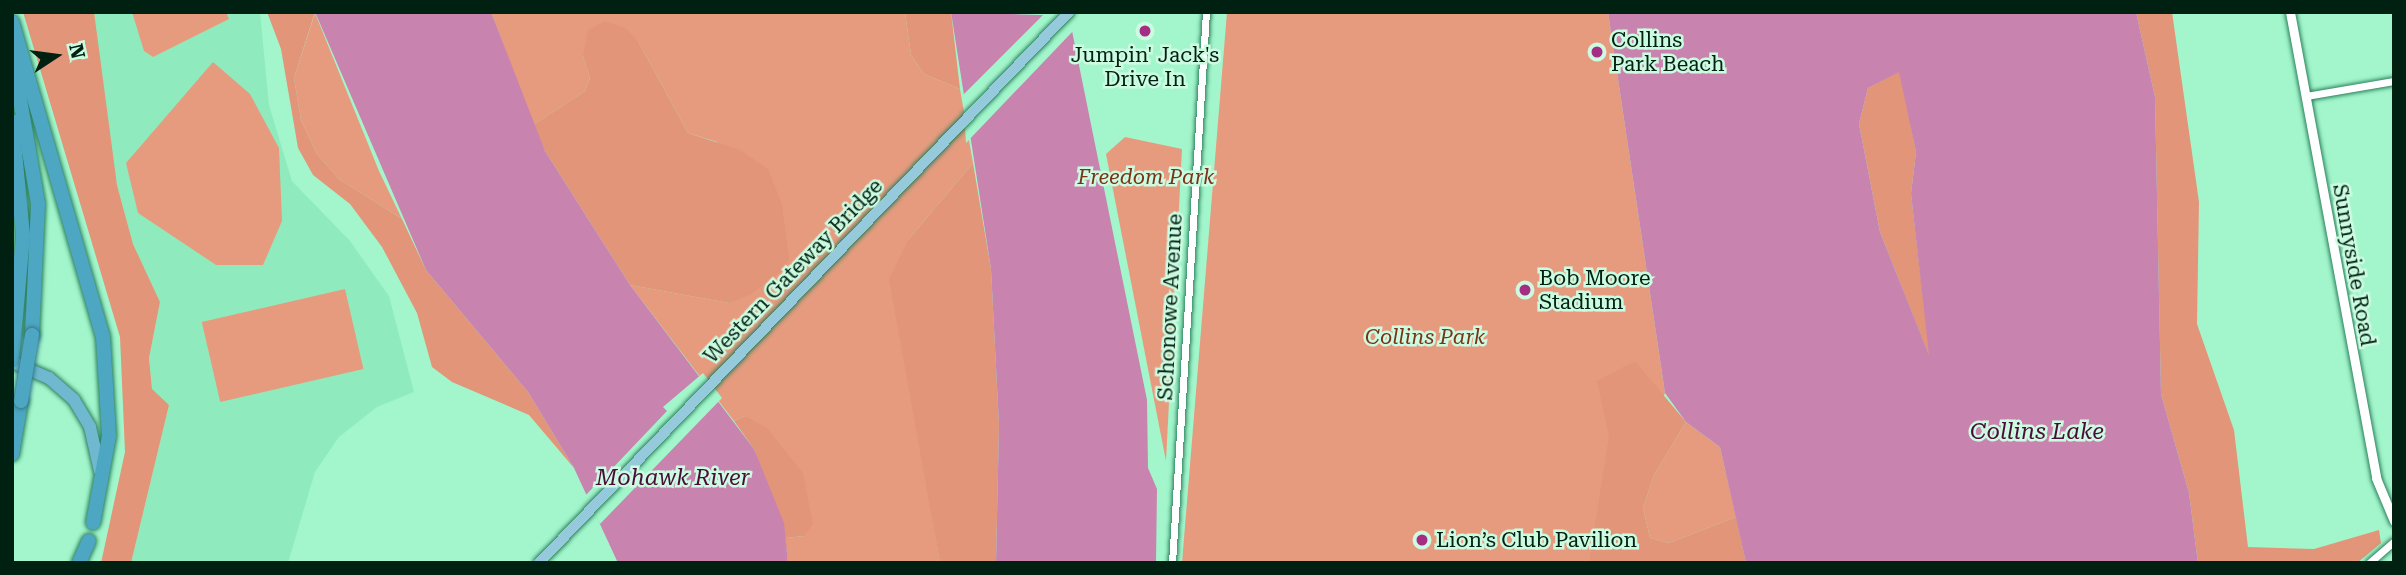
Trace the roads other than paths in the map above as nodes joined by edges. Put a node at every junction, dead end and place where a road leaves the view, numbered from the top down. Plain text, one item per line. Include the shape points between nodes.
1 (1069, 12) edge
2 (1206, 12) edge
3 (2290, 12) edge
4 (12, 22) edge
5 (12, 53) edge
6 (2394, 81) edge
7 (2305, 96) junction
8 (12, 121) edge
9 (12, 362) edge
10 (12, 454) edge
11 (2394, 521) edge
12 (93, 523) junction
13 (89, 541) joint
14 (2394, 541) edge
15 (542, 560) edge
16 (82, 563) edge
17 (1172, 563) edge
18 (2370, 563) edge

1 - 15 main road, Western Gateway Bridge
2 - 17 street, Schonowe Avenue
3 - 7 street, Sunnyside Road
4 - 12 highway via 103,337 109,436
5 - 10 highway, bridge via 38,204 32,335
6 - 7 street
7 - 11 street, Sunnyside Road via 2376,478
8 - 9 highway via 23,205
9 - 12 highway via 62,388 90,427 100,475
12 - 13 highway
13 - 16 highway
14 - 18 street

